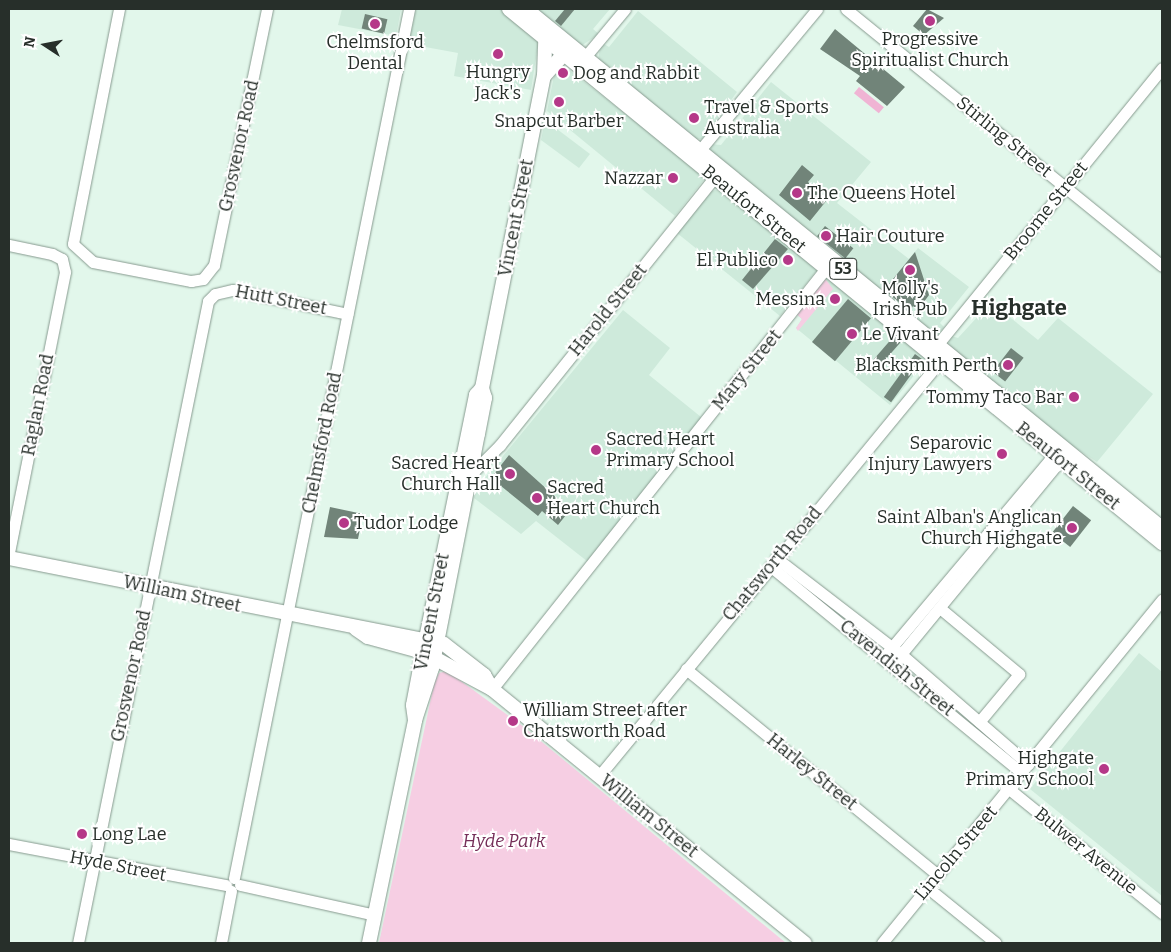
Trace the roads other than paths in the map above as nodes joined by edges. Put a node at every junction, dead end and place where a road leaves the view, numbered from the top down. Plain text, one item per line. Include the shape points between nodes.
1 (119, 9) edge
2 (266, 9) edge
3 (408, 9) edge
4 (508, 9) edge
5 (526, 9) edge
6 (625, 9) edge
7 (816, 9) edge
8 (846, 9) edge
9 (545, 39) junction
10 (567, 50) junction
11 (582, 62) junction
12 (1162, 68) edge
13 (544, 76) junction
14 (696, 155) junction
15 (718, 173) junction
16 (1065, 187) junction
17 (9, 245) edge
18 (829, 264) junction
19 (1162, 266) edge
20 (215, 294) joint
21 (348, 314) junction
22 (938, 354) junction
23 (482, 388) junction
24 (478, 434) junction
25 (494, 452) junction
26 (1061, 453) junction
27 (470, 475) junction
28 (1162, 528) edge
29 (1162, 543) edge
30 (9, 552) edge
31 (9, 558) edge
32 (773, 562) junction
33 (150, 587) junction
34 (1162, 600) edge
35 (941, 609) junction
36 (288, 616) junction
37 (430, 647) junction
38 (893, 655) junction
39 (686, 669) junction
40 (492, 690) junction
41 (979, 722) junction
42 (1025, 769) junction
43 (599, 776) junction
44 (1009, 789) junction
45 (9, 844) edge
46 (94, 861) junction
47 (938, 875) junction
48 (233, 885) junction
49 (928, 888) junction
50 (1162, 914) edge
51 (375, 915) junction
52 (78, 943) edge
53 (221, 943) edge
54 (369, 943) edge
55 (805, 943) edge
56 (882, 943) edge
57 (996, 943) edge

1 - 2 street, Grosvenor Road via 73,234 77,252 93,262 191,281 203,279 214,265
3 - 21 street, Chelmsford Road
4 - 9 main road, Beaufort Street / 53
5 - 10 main road, Beaufort Street / 53
6 - 11 street
7 - 14 street
8 - 16 street, Stirling Street
9 - 10 main road, Beaufort Street / 53
9 - 13 main road, Vincent Street
10 - 11 main road, Beaufort Street / 53
10 - 13 main road
11 - 14 main road, Beaufort Street / 53
12 - 16 street, Broome Street
13 - 23 main road, Vincent Street
14 - 15 main road, Beaufort Street / 53
15 - 18 main road, Beaufort Street / 53
15 - 25 street, Harold Street
16 - 19 street, Stirling Street
16 - 22 street, Broome Street
17 - 30 street, Raglan Road via 62,259 65,272
18 - 22 main road, Beaufort Street / 53
18 - 40 street, Mary Street
20 - 21 street, Hutt Street via 233,290
20 - 33 street, Grosvenor Road via 206,307
21 - 36 street, Chelmsford Road
22 - 26 main road, Beaufort Street / 53
22 - 32 street, Chatsworth Road
23 - 24 main road, Vincent Street via 485,398
23 - 37 main road, Vincent Street via 476,395
24 - 25 street
24 - 27 main road, Vincent Street
25 - 27 street, Harold Street
26 - 28 main road, Beaufort Street / 53
26 - 29 main road, Beaufort Street / 53
26 - 35 street
26 - 38 street
27 - 37 main road, Vincent Street
31 - 33 main road, William Street
32 - 38 street, Cavendish Street
32 - 39 street, Chatsworth Road
33 - 36 main road, William Street
33 - 46 street, Grosvenor Road
34 - 42 street, Lincoln Street
35 - 38 street
35 - 41 street via 1018,674
36 - 37 main road, William Street via 356,629 368,637
36 - 48 street, Chelmsford Road
37 - 40 main road, William Street via 484,675
37 - 51 main road, Vincent Street via 413,705 415,720
38 - 41 street, Cavendish Street
38 - 42 street, Cavendish Street
39 - 43 street, Chatsworth Road
39 - 47 street, Harley Street
40 - 43 main road, William Street
41 - 42 street, Cavendish Street
42 - 44 street, Lincoln Street
43 - 55 main road, William Street
44 - 47 street, Lincoln Street
44 - 50 street, Bulwer Avenue
45 - 46 street, Hyde Street
46 - 48 street, Hyde Street
46 - 52 street, Grosvenor Road
47 - 49 street, Lincoln Street
48 - 51 street, Hyde Street
48 - 53 street, Chelmsford Road
49 - 56 street, Lincoln Street
49 - 57 street
51 - 54 main road, Vincent Street

